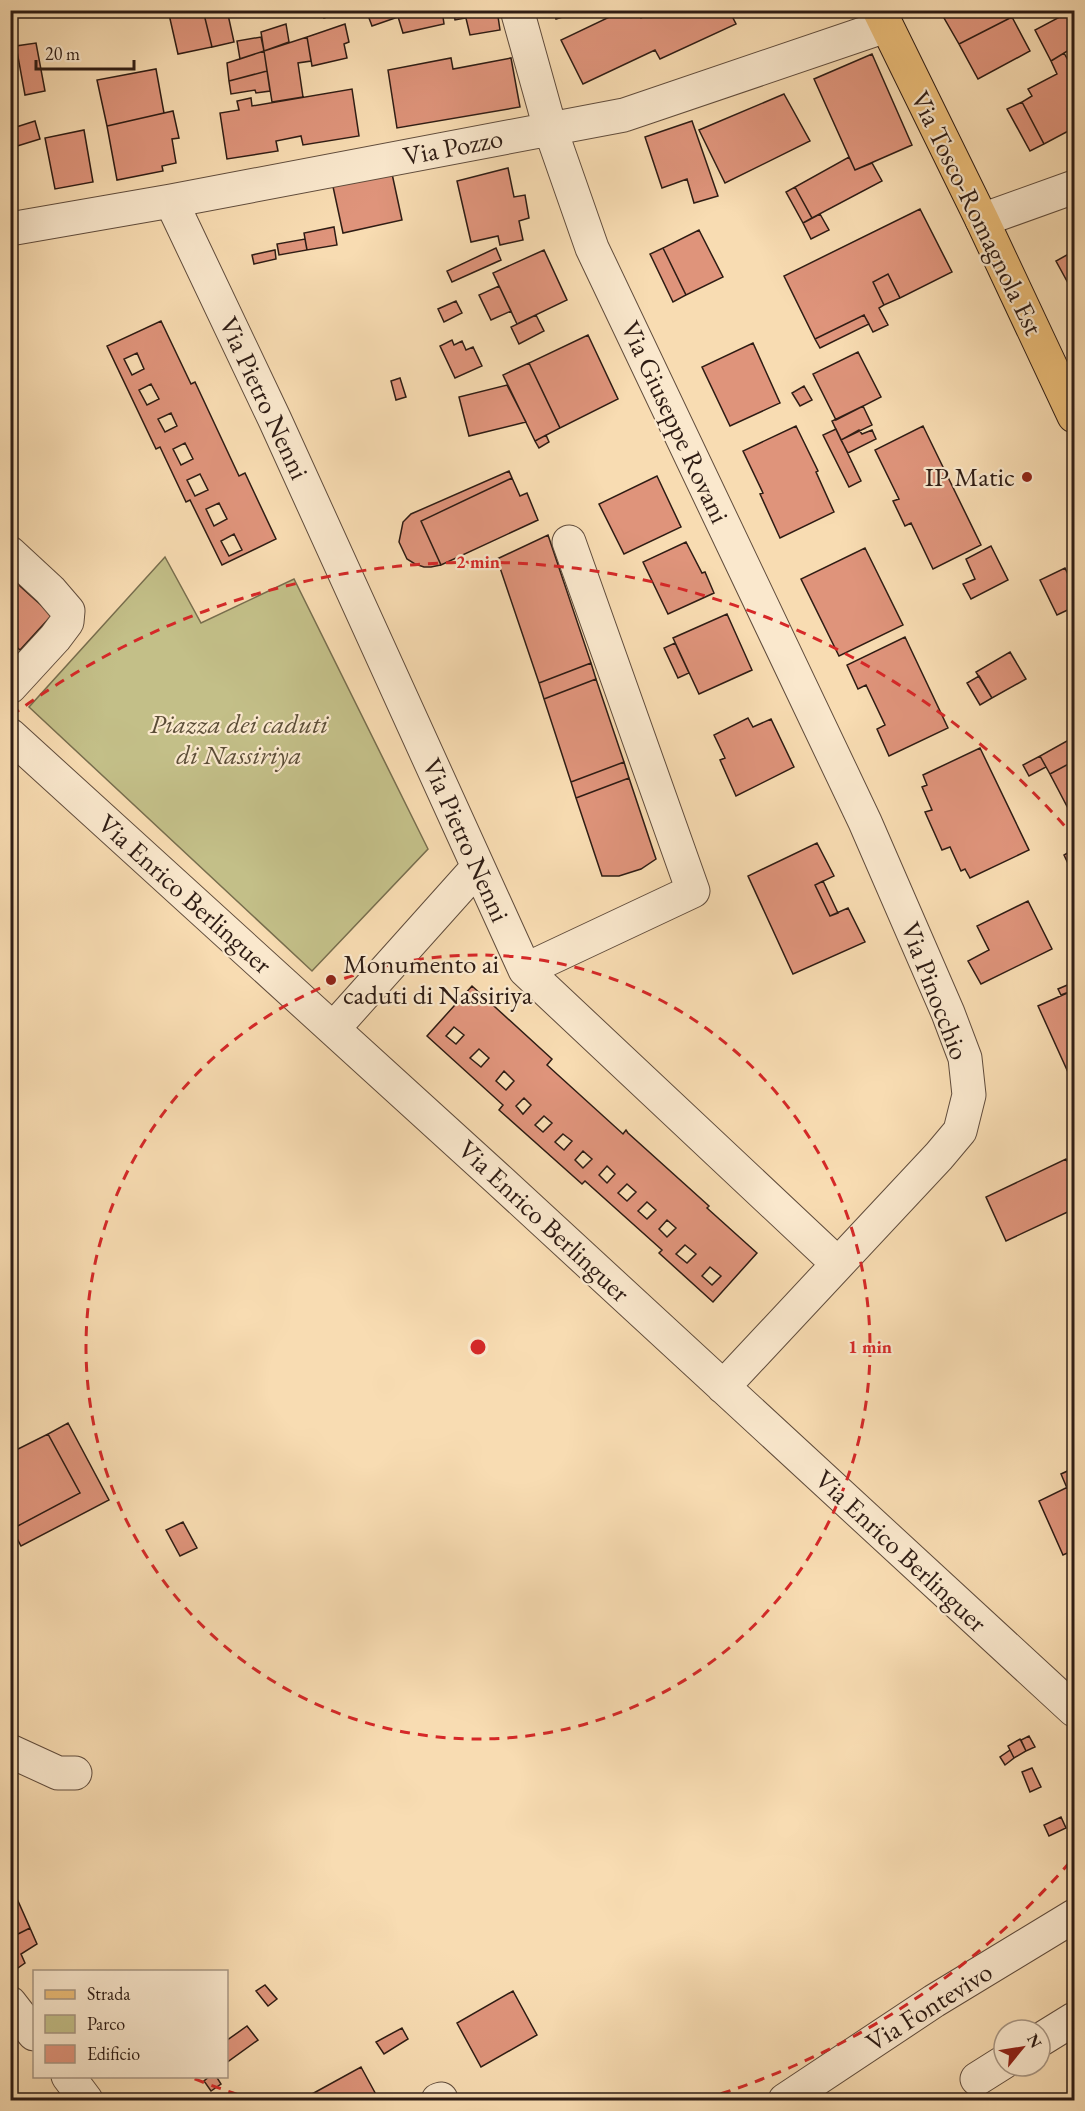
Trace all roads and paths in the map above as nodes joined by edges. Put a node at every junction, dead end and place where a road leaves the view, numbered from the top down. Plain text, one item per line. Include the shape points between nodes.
1 (517, 10) edge
2 (883, 18) edge
3 (550, 128) junction
4 (1074, 187) edge
5 (171, 201) junction
6 (982, 220) junction
7 (10, 229) edge
8 (1074, 416) edge
9 (569, 542) dead end
10 (10, 553) edge
11 (10, 687) edge
12 (10, 735) edge
13 (865, 822) joint
14 (478, 867) junction
15 (525, 970) junction
16 (333, 1029) junction
17 (838, 1264) junction
18 (723, 1387) junction
19 (1074, 1710) edge
20 (10, 1751) edge
21 (75, 1773) dead end
22 (1074, 1916) edge
23 (10, 2003) edge
24 (1074, 2019) edge
25 (33, 2033) edge
26 (1052, 2033) edge
27 (70, 2078) edge
28 (86, 2100) edge
29 (785, 2100) edge

1 - 3 street, Via Giuseppe Rovani
2 - 3 street, Via Pozzo via 624,115
2 - 6 main road, Via Tosco-Romagnola Est
3 - 5 street, Via Pozzo
3 - 13 street, Via Giuseppe Rovani via 592,248
4 - 6 street
5 - 7 street, Via Pozzo
5 - 14 street, Via Pietro Nenni
6 - 8 main road, Via Tosco-Romagnola Est
9 - 15 street via 693,891
10 - 11 street via 68,611 67,622 56,638
12 - 16 street, Via Enrico Berlinguer
13 - 17 street, Via Pinocchio via 948,1013 965,1058 969,1095 960,1131
14 - 15 street, Via Pietro Nenni
14 - 16 street
15 - 17 street, Via Pietro Nenni
16 - 18 street, Via Enrico Berlinguer
17 - 18 street
18 - 19 street, Via Enrico Berlinguer
20 - 21 street via 58,1773
22 - 29 street, Via Fontevivo via 934,2001
23 - 25 street
24 - 26 street
27 - 28 street

